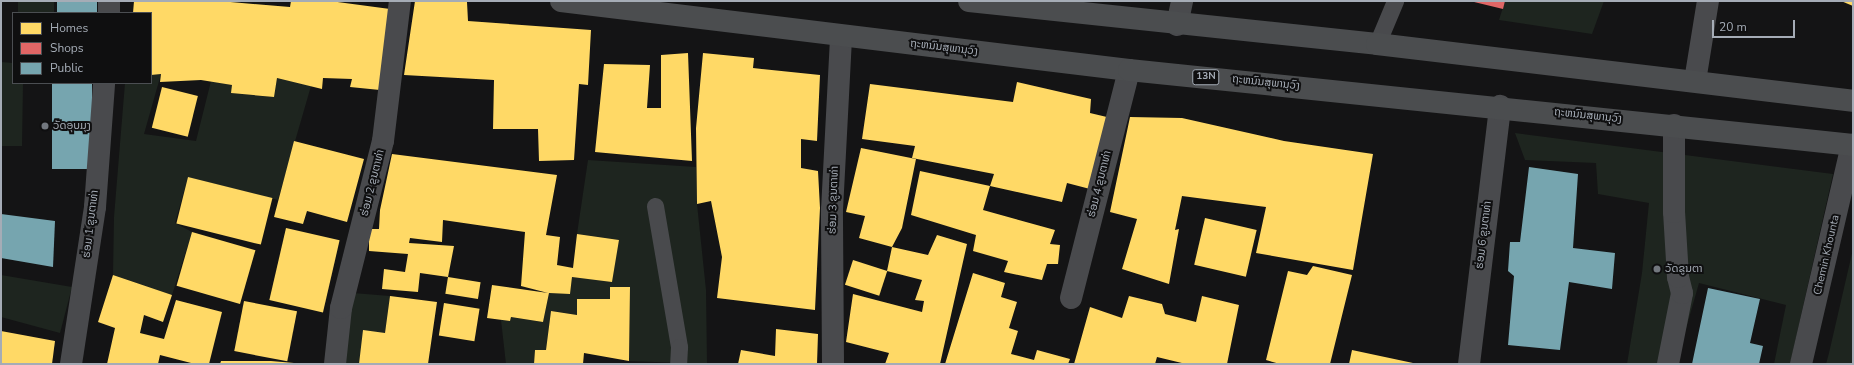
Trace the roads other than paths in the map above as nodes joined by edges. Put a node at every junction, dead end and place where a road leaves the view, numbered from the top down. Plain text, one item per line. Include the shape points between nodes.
1 (109, 1) edge
2 (400, 1) edge
3 (561, 1) edge
4 (969, 1) edge
5 (1182, 1) edge
6 (1395, 1) edge
7 (1708, 1) edge
8 (108, 12) edge
9 (1177, 25) junction
10 (841, 37) junction
11 (1377, 44) junction
12 (1129, 70) junction
13 (1695, 81) junction
14 (104, 84) edge
15 (1853, 101) edge
16 (1500, 106) junction
17 (1674, 126) junction
18 (1852, 145) edge
19 (655, 206) dead end
20 (1071, 298) dead end
21 (71, 364) edge
22 (335, 364) edge
23 (678, 364) edge
24 (833, 364) edge
25 (1469, 364) edge
26 (1668, 364) edge
27 (1802, 364) edge

1 - 8 street
2 - 22 street, ຮ່ອມ 2 ຂູນຕາທ່າ via 383,142 340,308
3 - 10 highway, ຖະຫນົນສຸພານຸວົງ / 13N
4 - 9 highway
5 - 9 street
6 - 11 lane
7 - 13 street
9 - 11 highway
10 - 12 highway, ຖະຫນົນສຸພານຸວົງ / 13N
10 - 24 street, ຮ່ອມ 3 ຂູນຕາທ່າ via 832,210
11 - 13 highway
12 - 16 highway, ຖະຫນົນສຸພານຸວົງ / 13N
12 - 20 street, ຮ່ອມ 4 ຂູນຕາທ່າ
13 - 15 highway
14 - 21 street, ຮ່ອມ 1 ຂູນຕາທ່າ via 95,207
16 - 17 highway, ຖະຫນົນສຸພານຸວົງ / 13N
16 - 25 street, ຮ່ອມ 6 ຂູນຕາທ່າ
17 - 18 highway, ຖະຫນົນສຸພານຸວົງ / 13N
17 - 26 street via 1674,212 1678,277 1682,292
18 - 27 street, Chemin Khounta
19 - 23 lane via 679,347

